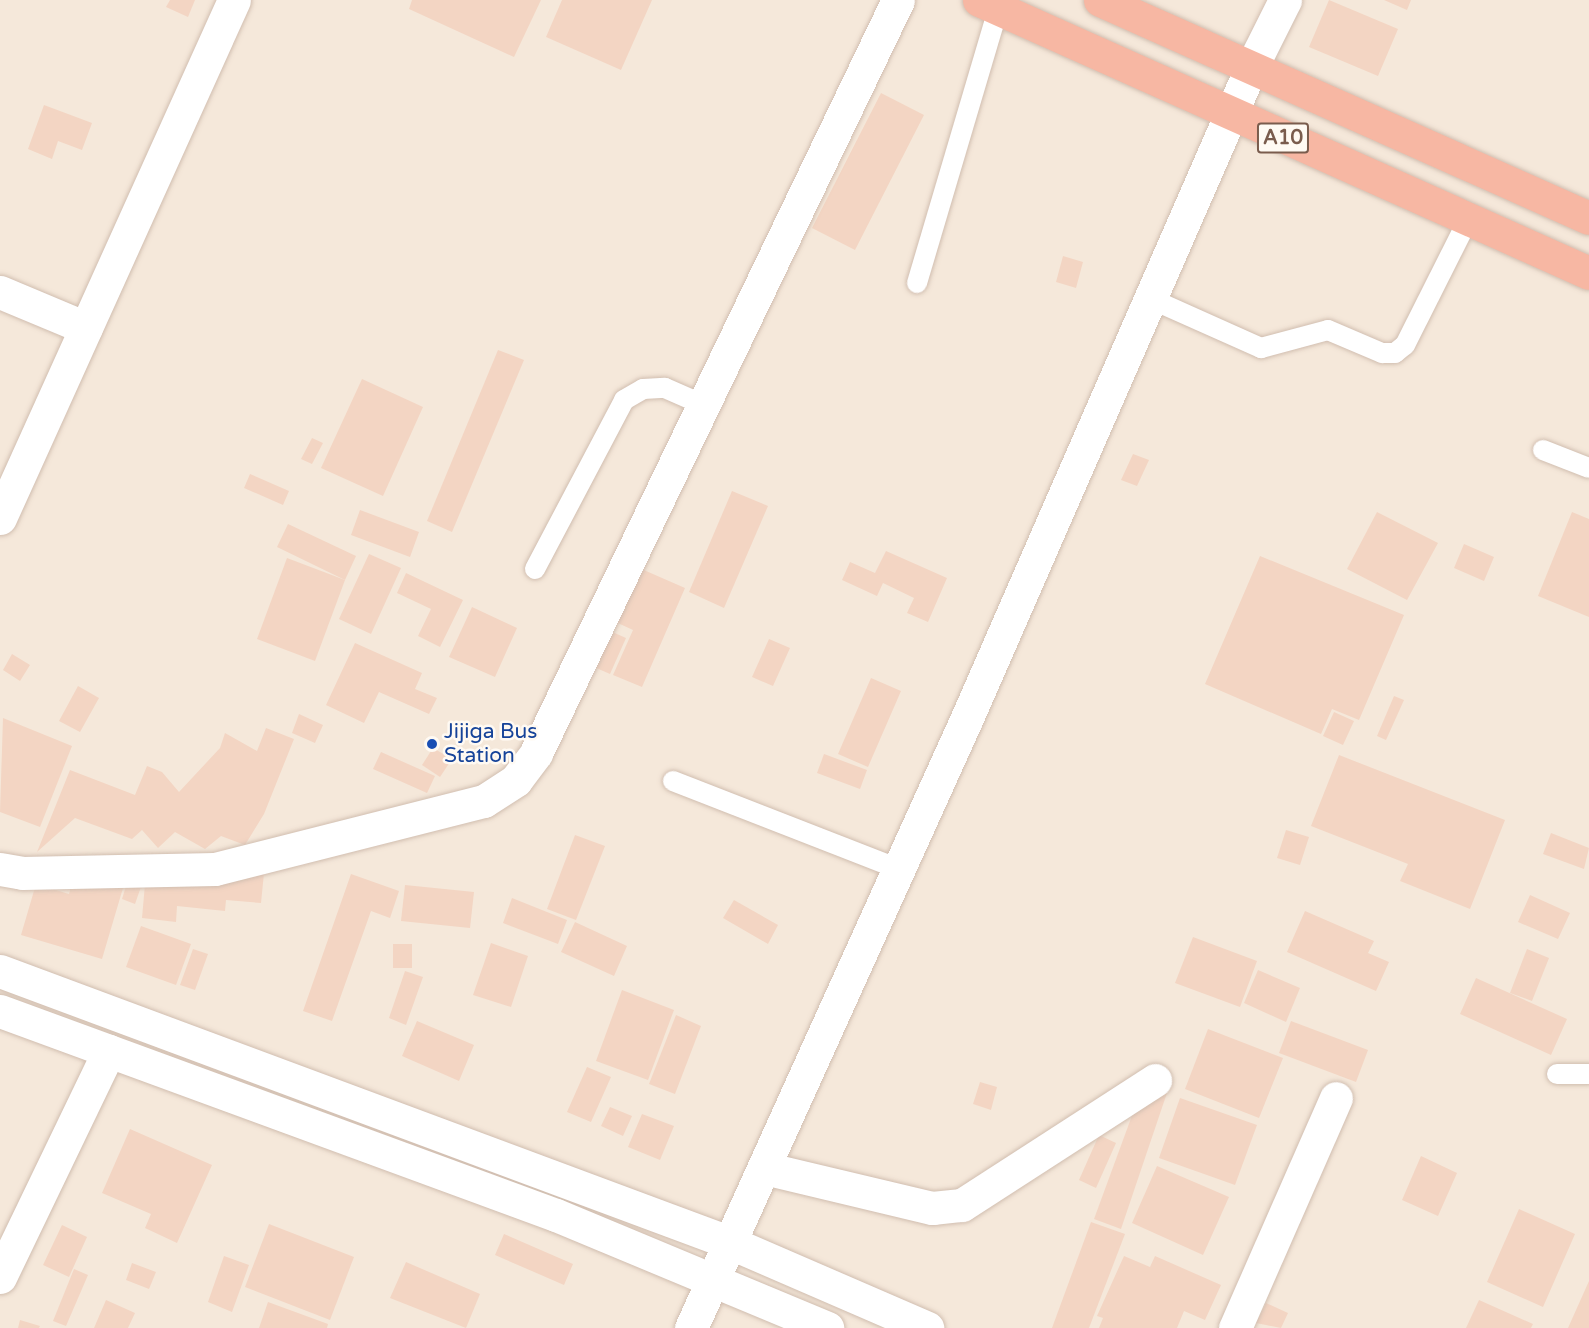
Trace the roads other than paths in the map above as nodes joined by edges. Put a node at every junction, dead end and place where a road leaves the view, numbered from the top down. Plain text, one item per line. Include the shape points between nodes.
1 (234, 0) edge
2 (898, 0) edge
3 (1100, 0) edge
4 (1285, 0) edge
5 (988, 4) edge
6 (1251, 68) junction
7 (1228, 113) junction
8 (1589, 219) edge
9 (1468, 220) junction
10 (1589, 273) edge
11 (916, 283) dead end
12 (0, 292) edge
13 (1149, 298) junction
14 (86, 328) junction
15 (704, 405) junction
16 (1543, 450) dead end
17 (1589, 468) edge
18 (0, 518) edge
19 (535, 569) dead end
20 (673, 781) dead end
21 (0, 869) edge
22 (899, 869) junction
23 (0, 971) edge
24 (0, 1011) edge
25 (109, 1051) junction
26 (1557, 1074) dead end
27 (1589, 1074) edge
28 (1155, 1080) dead end
29 (1336, 1098) dead end
30 (764, 1168) junction
31 (731, 1243) junction
32 (0, 1277) edge
33 (714, 1280) junction
34 (692, 1328) edge
35 (826, 1328) edge
36 (927, 1328) edge
37 (1235, 1328) edge

1 - 14 street
2 - 15 street
3 - 6 highway, A10
4 - 6 street
5 - 7 highway, A10
5 - 11 lane
6 - 7 street
6 - 8 highway, A10
7 - 9 highway, A10
7 - 13 street
9 - 10 highway, A10
9 - 13 lane via 1405,345 1395,353 1382,353 1328,330 1261,348
12 - 14 street
13 - 22 street
14 - 18 street
15 - 19 lane via 665,388 643,389 624,400
15 - 21 street via 536,753 484,801 215,868 22,873
16 - 17 lane
20 - 22 lane
22 - 30 street
23 - 31 street
24 - 25 street
25 - 32 street
25 - 33 street via 556,1215
26 - 27 lane
28 - 30 street via 962,1205 932,1208
29 - 37 street
30 - 31 street
31 - 33 street
31 - 36 street
33 - 34 street
33 - 35 street

